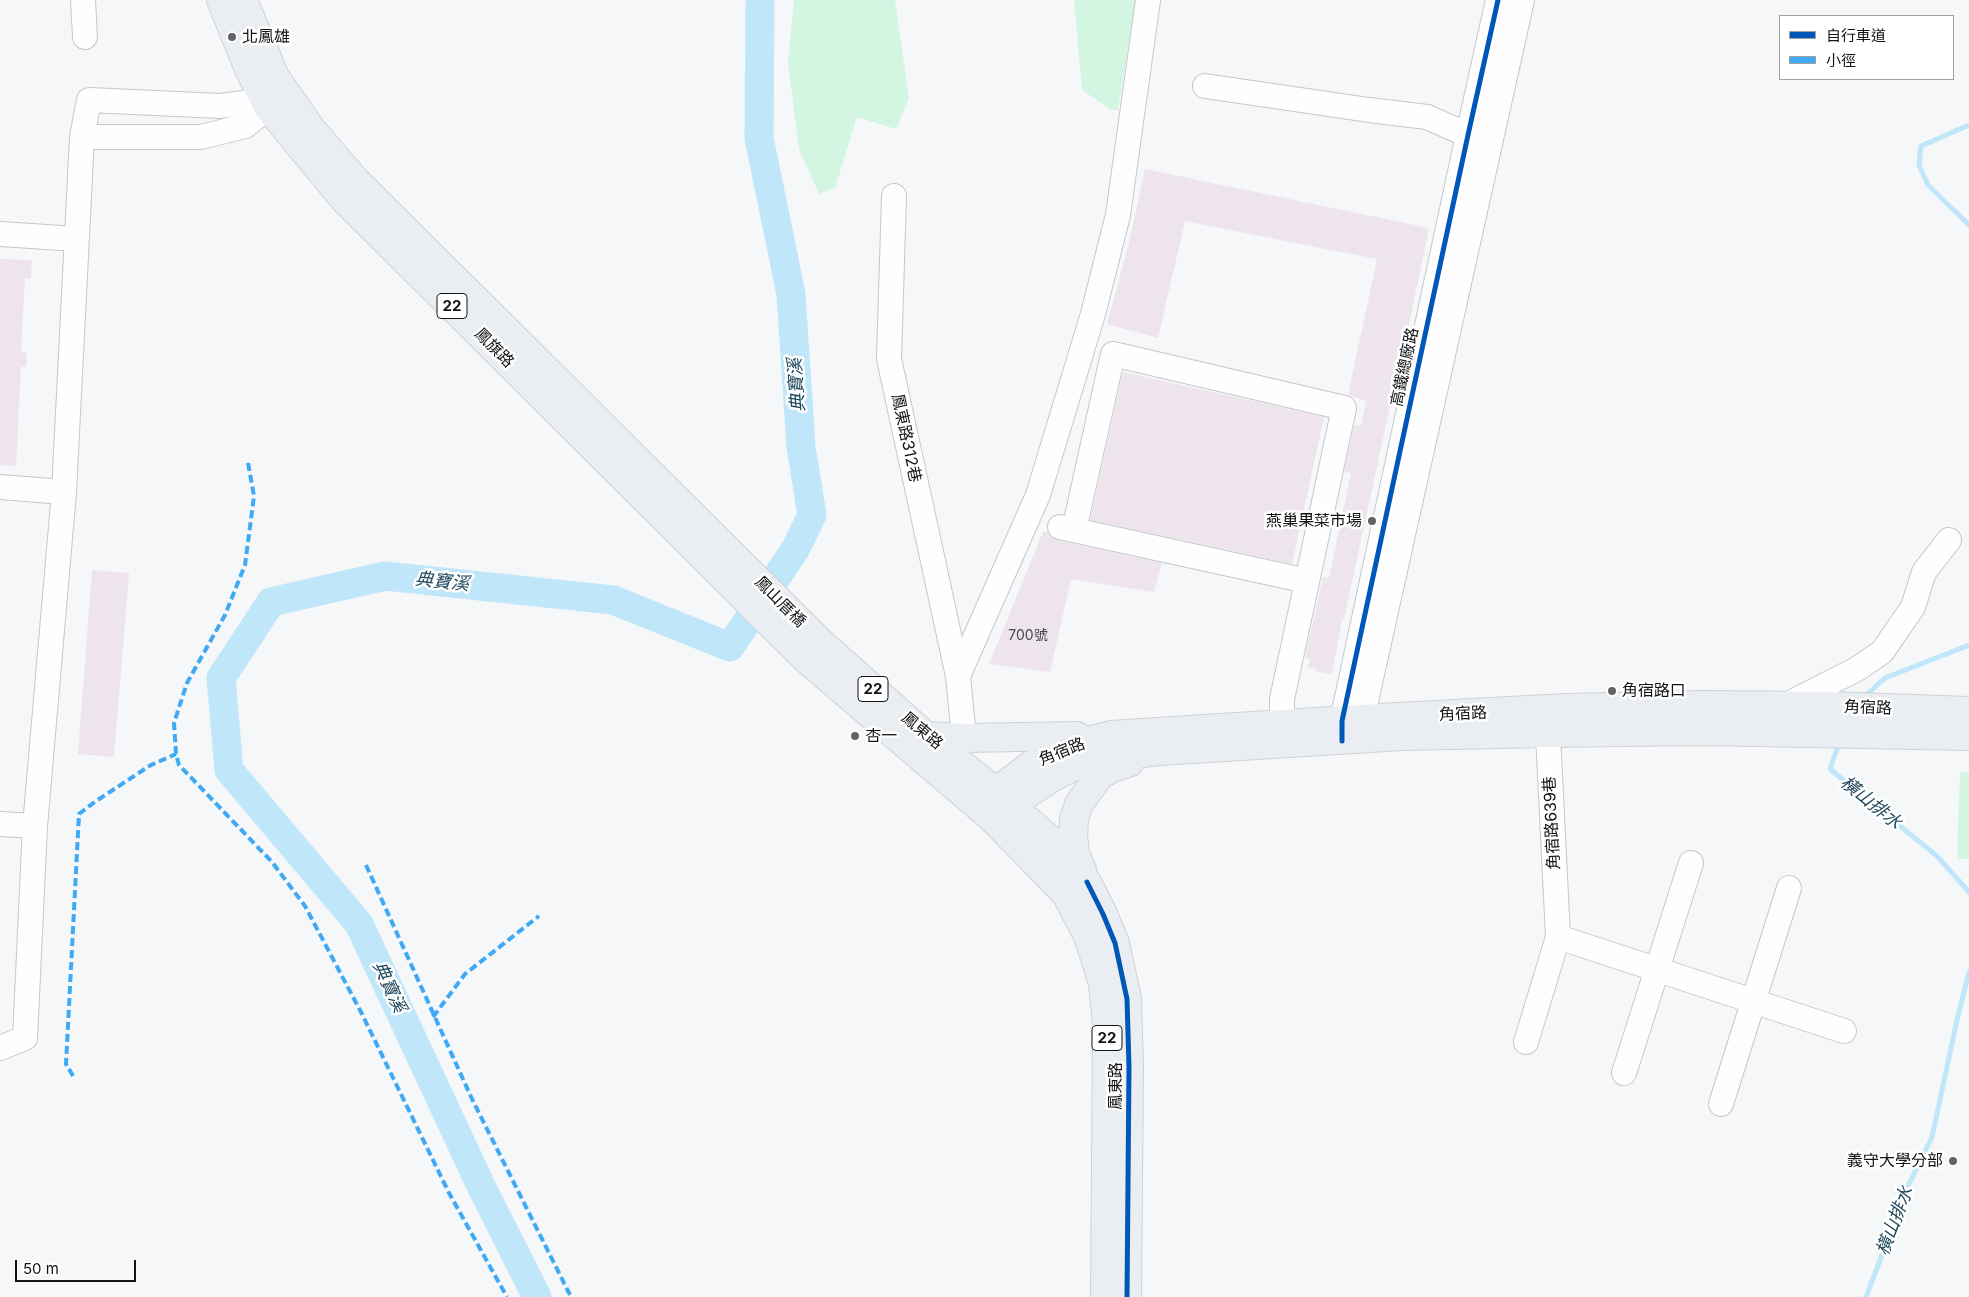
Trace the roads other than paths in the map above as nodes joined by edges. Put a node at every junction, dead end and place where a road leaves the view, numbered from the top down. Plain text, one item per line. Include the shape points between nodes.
1 (83, 0) edge
2 (222, 0) edge
3 (243, 0) edge
4 (1148, 0) edge
5 (1498, 0) edge
6 (1522, 0) edge
7 (85, 37) dead end
8 (1205, 86) dead end
9 (272, 104) junction
10 (1468, 135) junction
11 (82, 137) junction
12 (1492, 140) junction
13 (894, 196) dead end
14 (0, 234) edge
15 (77, 239) junction
16 (0, 487) edge
17 (64, 492) junction
18 (1949, 540) dead end
19 (733, 571) joint
20 (1307, 581) junction
21 (812, 650) junction
22 (958, 676) junction
23 (1786, 705) junction
24 (1969, 711) edge
25 (1701, 718) junction
26 (1547, 721) junction
27 (1908, 722) junction
28 (1352, 730) junction
29 (1282, 734) junction
30 (1111, 735) junction
31 (926, 736) junction
32 (1969, 736) edge
33 (964, 738) junction
34 (1160, 751) junction
35 (994, 805) junction
36 (0, 824) edge
37 (35, 826) junction
38 (1691, 863) dead end
39 (1086, 882) junction
40 (1789, 888) dead end
41 (1558, 937) junction
42 (1657, 969) junction
43 (1753, 1002) junction
44 (1844, 1031) dead end
45 (1526, 1042) dead end
46 (0, 1048) edge
47 (1624, 1073) dead end
48 (1721, 1104) dead end
49 (1105, 1297) edge
50 (1127, 1297) edge

1 - 7 street
2 - 9 main road, 鳳旗路 / 22 via 248,67
3 - 9 main road, 鳳旗路 / 22 via 275,77
4 - 22 street via 1118,215 1093,314 1038,494
5 - 10 street, 高鐵總廠路
6 - 12 street
8 - 10 street via 1427,117
9 - 11 street via 246,126 202,137
9 - 11 street via 220,106 89,100
9 - 19 main road, 鳳旗路 / 22 via 312,130 356,181
10 - 12 street
10 - 28 street, 高鐵總廠路
11 - 15 street
12 - 28 street
13 - 22 street, 鳳東路312巷 via 889,359
14 - 15 street
15 - 17 street
16 - 17 street
17 - 37 street
18 - 23 street via 1924,572 1913,607 1882,652 1857,669
19 - 21 main road, 鳳山厝橋 / 22
20 - 20 street via 1067,528 1113,354 1344,408
20 - 29 street via 1282,699
21 - 31 main road, 鳳東路 / 22
21 - 35 main road, 鳳東路 / 22
22 - 33 street, 鳳東路312巷
23 - 25 main road, 角宿路
23 - 27 main road, 角宿路 via 1831,706
24 - 27 main road, 角宿路
25 - 26 main road, 角宿路
25 - 27 main road, 角宿路 via 1823,733
26 - 28 main road, 角宿路
26 - 41 street, 角宿路639巷
27 - 32 main road, 角宿路
28 - 29 main road, 角宿路
29 - 30 main road, 角宿路
29 - 34 main road, 角宿路
30 - 33 main road
30 - 35 main road, 角宿路 via 1051,753 1030,765
31 - 33 main road
31 - 35 main road, 鳳東路 / 22
34 - 35 main road, 角宿路 via 1083,762
34 - 39 main road via 1110,769 1099,776 1081,799 1073,836 1075,853
35 - 39 main road, 鳳東路 / 22 via 1060,849
35 - 49 main road, 鳳東路 / 22 via 1066,894 1088,936 1103,983 1108,1026
36 - 37 street
37 - 46 street via 25,1038
38 - 42 street
39 - 50 main road, 鳳東路 / 22 via 1104,914 1115,943 1127,999
40 - 43 street
41 - 42 street
41 - 45 street, 角宿路639巷
42 - 43 street
42 - 47 street
43 - 44 street
43 - 48 street

